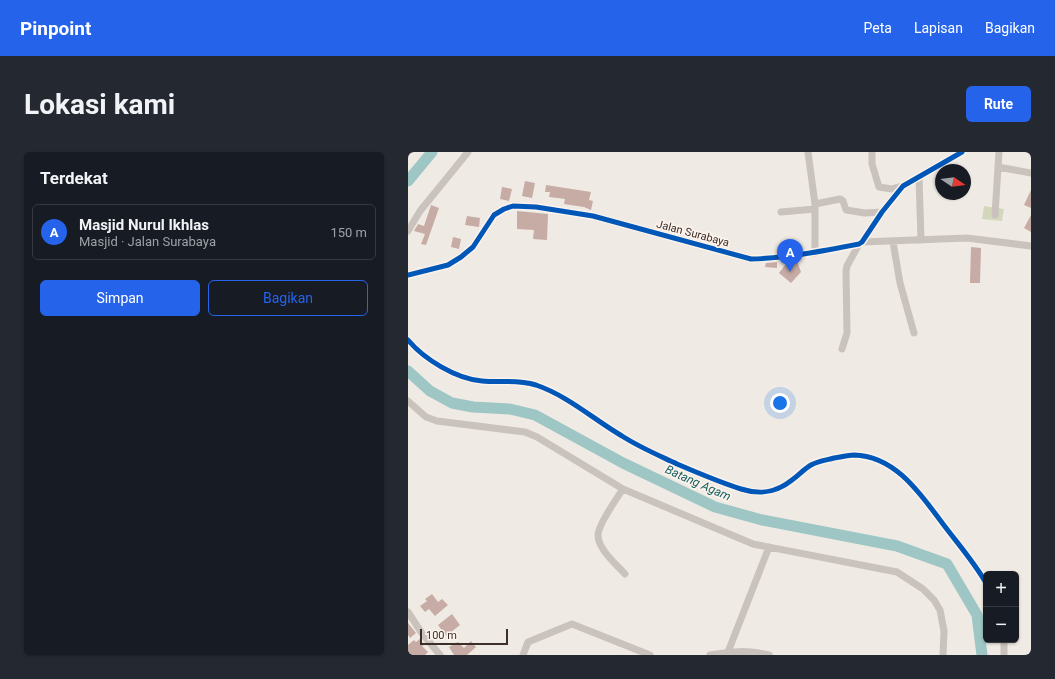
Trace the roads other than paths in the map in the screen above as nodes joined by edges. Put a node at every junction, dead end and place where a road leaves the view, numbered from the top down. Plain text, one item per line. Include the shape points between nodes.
1 (468, 152) edge
2 (808, 152) edge
3 (872, 152) edge
4 (962, 152) edge
5 (998, 152) edge
6 (998, 167) junction
7 (1031, 173) edge
8 (919, 177) junction
9 (904, 186) junction
10 (815, 206) junction
11 (781, 212) dead end
12 (882, 212) junction
13 (995, 215) dead end
14 (408, 231) edge
15 (921, 240) junction
16 (893, 242) junction
17 (860, 243) junction
18 (1031, 246) edge
19 (815, 253) junction
20 (408, 275) edge
21 (914, 333) dead end
22 (408, 340) edge
23 (842, 349) dead end
24 (408, 401) edge
25 (623, 489) junction
26 (769, 547) junction
27 (625, 574) dead end
28 (983, 577) edge
29 (408, 612) edge
30 (1004, 643) edge
31 (728, 652) junction
32 (440, 655) edge
33 (523, 655) edge
34 (650, 655) edge
35 (710, 655) edge
36 (769, 655) edge
37 (943, 655) edge
38 (1004, 655) edge

1 - 14 street via 420,211
2 - 10 street
3 - 9 street via 872,164 879,187 892,189
4 - 8 street
5 - 6 street
6 - 7 street
6 - 13 street
8 - 9 street
8 - 15 street
9 - 12 street
10 - 11 street
10 - 12 street via 840,200 843,201 846,210
10 - 19 street
12 - 17 street
15 - 16 street, Jalan Surabaya
15 - 18 street, Jalan Surabaya via 967,238
16 - 17 street, Jalan Surabaya
16 - 21 street via 900,283
17 - 19 street, Jalan Surabaya
17 - 23 street via 846,271 847,333
19 - 20 street, Jalan Surabaya via 751,259 593,216 513,206 494,215 473,247 461,257 448,265
22 - 28 street via 426,358 460,376 481,381 512,380 537,386 575,405 624,438 652,453 720,482 754,493 785,486 808,467 823,461 853,455 876,459 906,478
24 - 25 street via 426,417 437,421 525,432
25 - 26 street via 753,544
25 - 27 street via 603,520 598,535 604,549
26 - 31 street
26 - 37 street via 897,572 923,589 940,610 944,631
29 - 32 street
30 - 38 street
31 - 35 street
31 - 36 street via 750,651
33 - 34 street via 528,642 572,624

